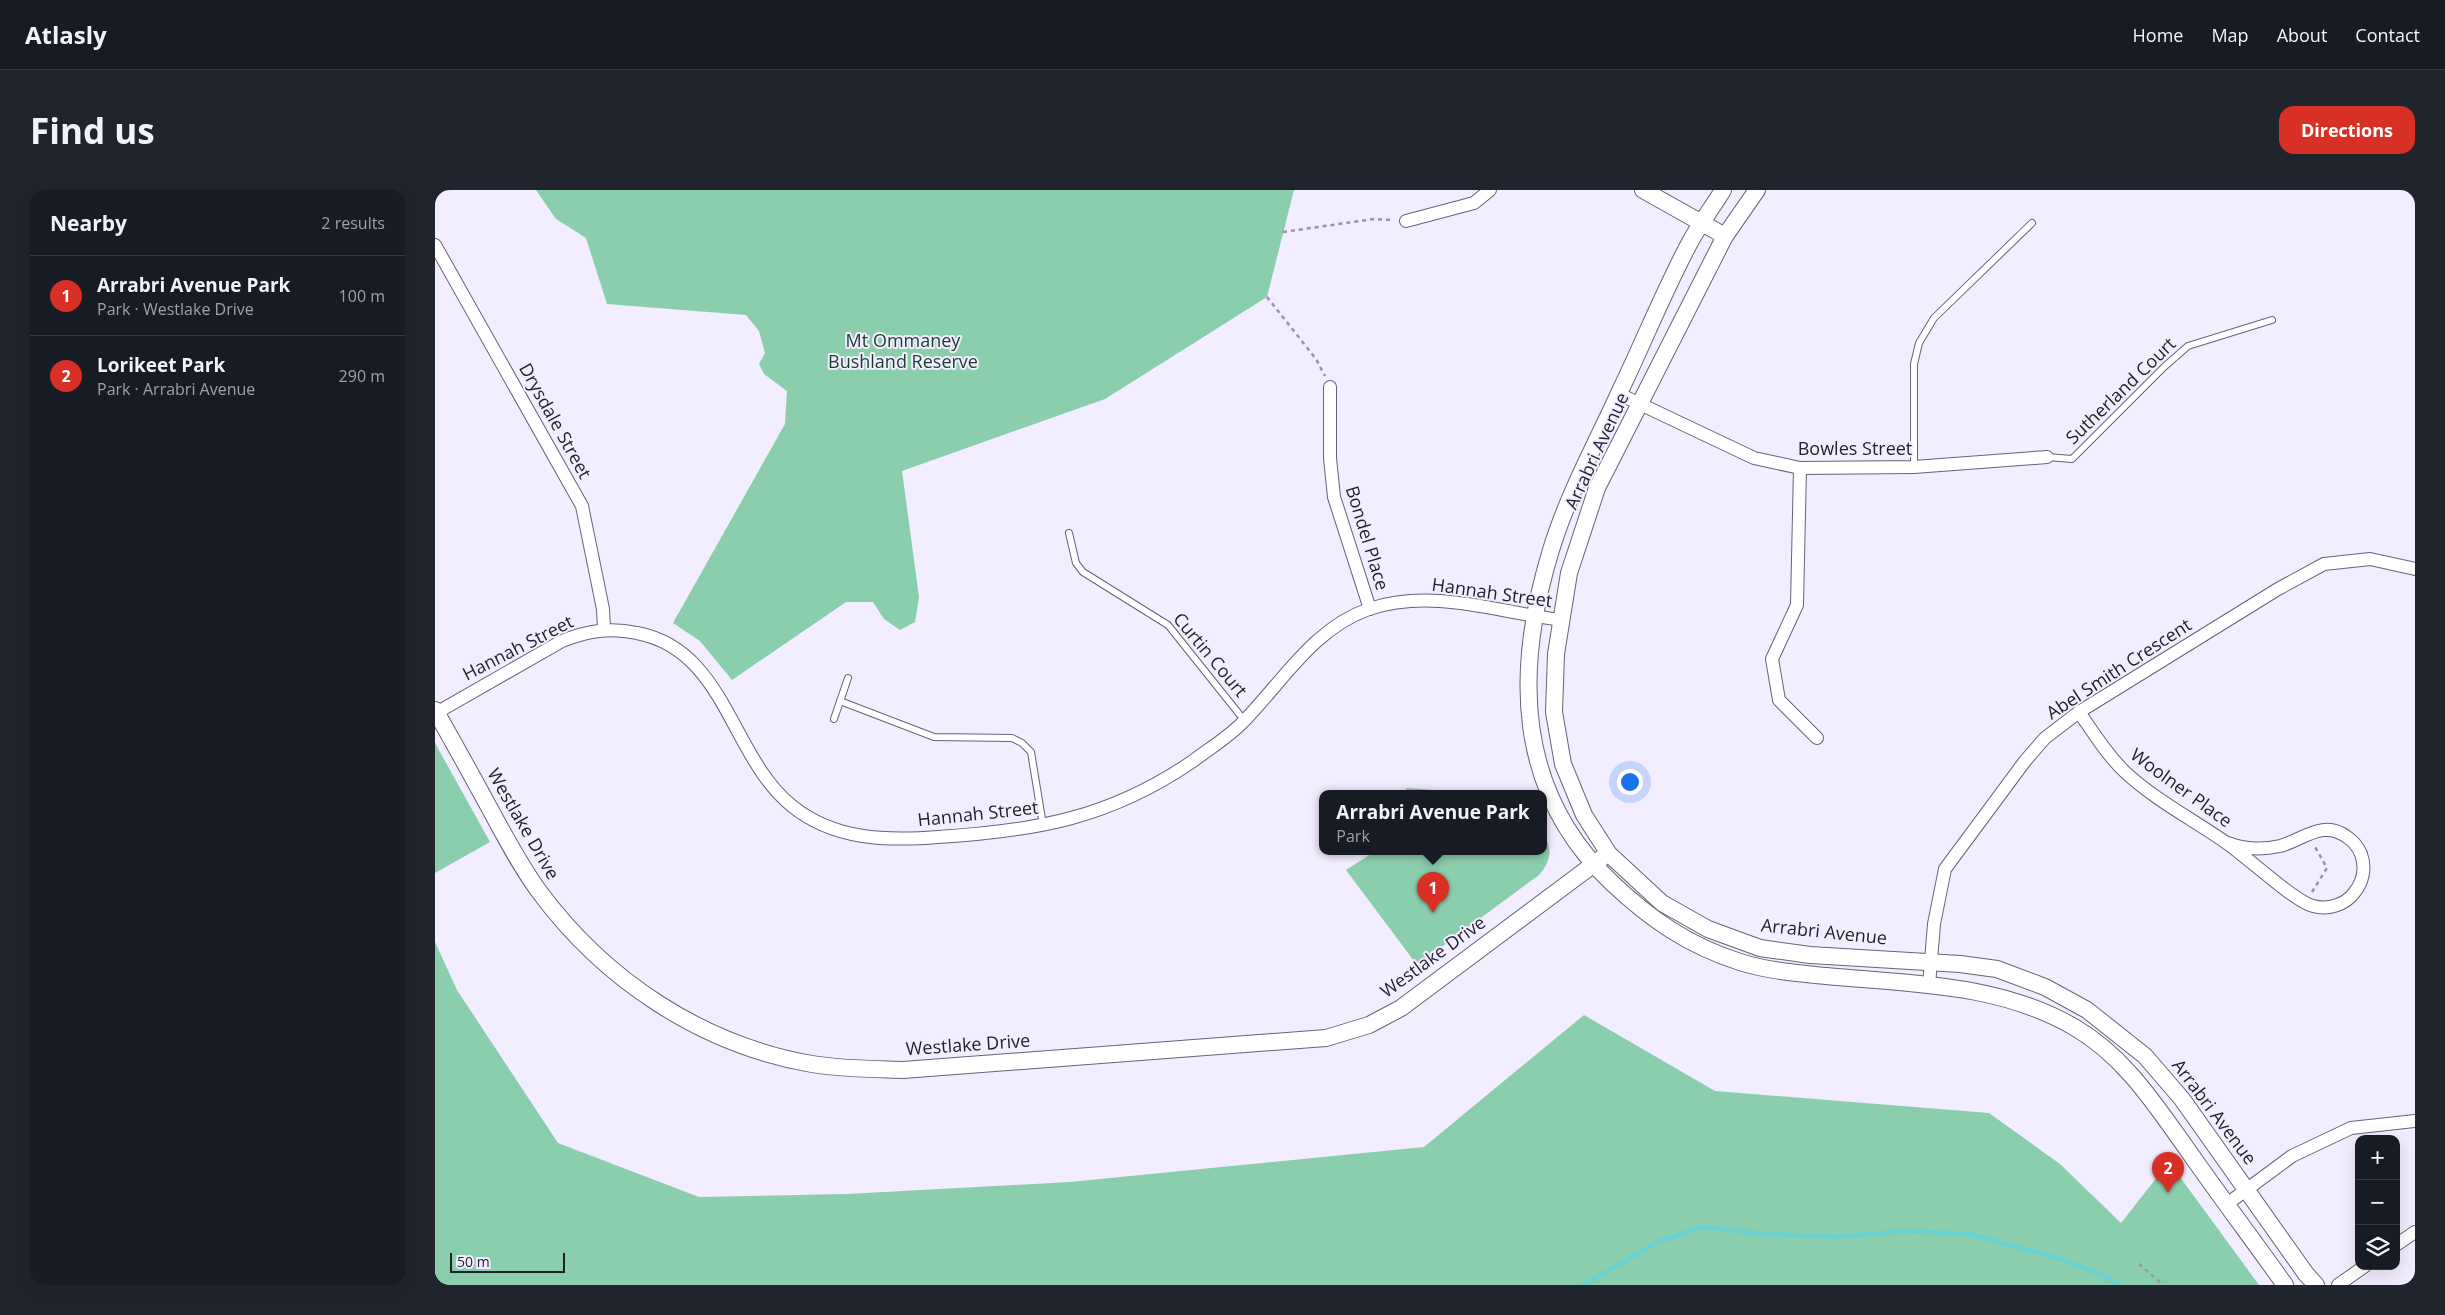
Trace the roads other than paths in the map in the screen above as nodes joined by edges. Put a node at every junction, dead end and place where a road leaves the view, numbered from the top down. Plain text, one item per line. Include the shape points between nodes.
1 (1490, 190) edge
2 (1643, 190) edge
3 (1723, 190) edge
4 (1757, 190) edge
5 (1407, 221) road end
6 (1702, 222) junction
7 (2032, 223) dead end
8 (1725, 236) junction
9 (435, 245) edge
10 (2272, 320) dead end
11 (1330, 387) road end
12 (1619, 394) junction
13 (1640, 404) junction
14 (2047, 457) joint
15 (1914, 467) junction
16 (1800, 468) junction
17 (1069, 533) dead end
18 (2415, 569) edge
19 (1370, 609) junction
20 (1536, 617) junction
21 (1561, 620) junction
22 (605, 630) junction
23 (848, 678) dead end
24 (841, 701) junction
25 (436, 711) edge
26 (2079, 712) junction
27 (834, 719) dead end
28 (1244, 720) junction
29 (1817, 738) dead end
30 (1043, 826) junction
31 (2227, 843) junction
32 (1609, 854) junction
33 (1592, 864) junction
34 (1931, 962) junction
35 (1929, 985) junction
36 (2415, 1122) edge
37 (2246, 1190) junction
38 (2227, 1204) junction
39 (2415, 1232) edge
40 (2400, 1242) edge
41 (2359, 1270) edge
42 (2285, 1285) edge
43 (2316, 1285) edge
44 (2338, 1285) edge

1 - 5 street via 1474,203
2 - 6 street
3 - 6 street, Arrabri Avenue
4 - 8 street, Arrabri Avenue
6 - 8 street
6 - 12 street, Arrabri Avenue
7 - 15 lane via 1934,318 1919,343 1914,364
8 - 13 street, Arrabri Avenue
9 - 22 street, Drysdale Street via 583,506
10 - 14 lane, Sutherland Court via 2188,346 2072,459
11 - 19 street, Bondel Place via 1330,458 1334,497
12 - 13 street, Bowles Street
12 - 20 street, Arrabri Avenue via 1564,514 1551,551
13 - 16 street, Bowles Street via 1754,458
13 - 21 street, Arrabri Avenue via 1594,496 1569,573
14 - 15 street, Bowles Street
15 - 16 street, Bowles Street
16 - 29 street via 1797,605 1771,659 1779,700
17 - 28 lane, Curtin Court via 1076,563 1083,572 1169,625
18 - 26 street, Abel Smith Crescent via 2370,559 2324,564
19 - 20 street, Hannah Street via 1435,599
19 - 28 street, Hannah Street via 1343,620 1321,636
20 - 21 street, Hannah Street
20 - 33 street, Arrabri Avenue via 1528,682 1531,739 1542,779 1563,824
21 - 32 street, Arrabri Avenue via 1554,712 1563,764 1584,815
22 - 25 street, Hannah Street via 578,634 562,641
22 - 30 street, Hannah Street via 628,631 662,639 692,660 710,682 771,786 793,807 833,829 875,839 909,839
23 - 24 lane
24 - 27 lane
24 - 30 lane via 934,737 1012,738 1022,742 1031,752
25 - 33 street, Westlake Drive via 521,866 565,925 604,964 629,985 696,1026 772,1055 812,1064 903,1070 1326,1038 1369,1025 1401,1008
26 - 31 street, Woolner Place via 2124,771
26 - 34 street, Abel Smith Crescent via 2033,751 1945,869 1934,924
28 - 30 street, Hannah Street via 1163,782 1114,805
31 - 31 street, Woolner Place via 2263,849 2326,829 2344,835 2359,851 2363,873 2358,889 2345,902 2329,908 2315,907
32 - 33 street, Westlake Drive
32 - 34 street, Arrabri Avenue via 1662,903 1708,929 1760,948 1810,955
33 - 35 street, Arrabri Avenue via 1654,920 1690,943 1715,954 1769,970
34 - 35 street, Abel Smith Crescent
34 - 37 street, Arrabri Avenue via 1997,969 2045,988 2087,1010 2145,1056 2182,1099
35 - 38 street, Arrabri Avenue via 2007,998 2057,1018 2096,1042 2142,1086
36 - 37 street via 2351,1128 2292,1156
37 - 38 street
37 - 43 street, Arrabri Avenue
38 - 42 street, Arrabri Avenue
39 - 40 street
41 - 44 street

